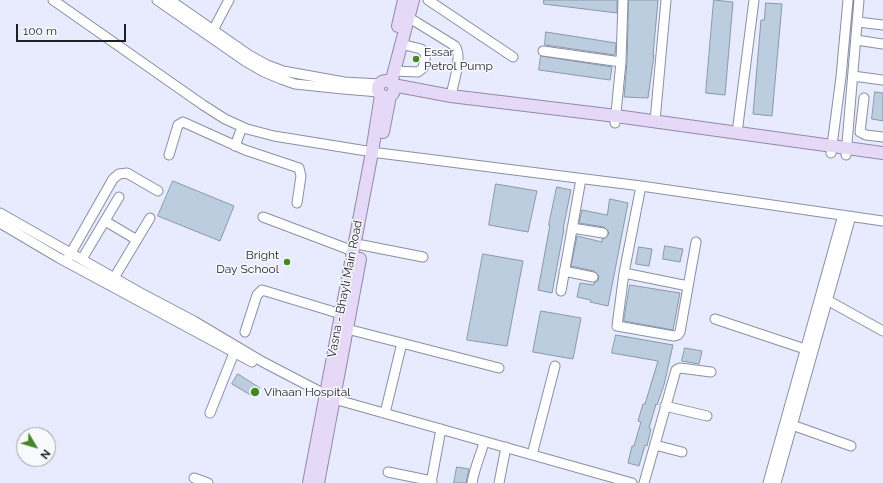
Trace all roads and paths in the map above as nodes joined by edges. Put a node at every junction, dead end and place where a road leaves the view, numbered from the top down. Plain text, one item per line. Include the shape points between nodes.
1 (53, 0) edge
2 (157, 0) edge
3 (172, 0) edge
4 (229, 0) edge
5 (404, 0) edge
6 (413, 0) edge
7 (428, 0) edge
8 (623, 0) edge
9 (666, 0) edge
10 (754, 0) edge
11 (848, 0) edge
12 (859, 0) edge
13 (408, 17) junction
14 (858, 22) junction
15 (883, 25) edge
16 (211, 34) junction
17 (856, 40) junction
18 (401, 44) junction
19 (883, 44) edge
20 (543, 51) dead end
21 (513, 57) dead end
22 (621, 62) junction
23 (394, 71) junction
24 (853, 76) junction
25 (883, 80) edge
26 (386, 89) junction
27 (451, 96) junction
28 (852, 96) junction
29 (615, 120) junction
30 (655, 122) junction
31 (242, 127) junction
32 (737, 133) junction
33 (883, 137) edge
34 (235, 146) junction
35 (832, 150) junction
36 (847, 151) junction
37 (375, 153) junction
38 (883, 153) edge
39 (169, 154) dead end
40 (883, 160) edge
41 (581, 178) junction
42 (641, 186) junction
43 (158, 191) dead end
44 (119, 197) dead end
45 (297, 202) dead end
46 (847, 215) junction
47 (1, 216) edge
48 (263, 217) dead end
49 (150, 218) dead end
50 (104, 221) junction
51 (883, 221) edge
52 (572, 228) junction
53 (602, 233) dead end
54 (137, 240) junction
55 (696, 242) dead end
56 (357, 248) junction
57 (70, 253) junction
58 (423, 257) dead end
59 (82, 259) junction
60 (66, 262) junction
61 (564, 271) junction
62 (624, 273) junction
63 (593, 277) dead end
64 (114, 278) junction
65 (688, 286) junction
66 (561, 291) dead end
67 (827, 300) junction
68 (340, 314) junction
69 (715, 319) dead end
70 (347, 329) junction
71 (883, 331) edge
72 (245, 332) dead end
73 (402, 343) junction
74 (236, 349) junction
75 (805, 349) junction
76 (555, 366) dead end
77 (499, 368) dead end
78 (711, 372) dead end
79 (329, 400) junction
80 (665, 406) junction
81 (210, 413) dead end
82 (385, 413) junction
83 (707, 416) dead end
84 (792, 425) junction
85 (441, 432) junction
86 (481, 445) junction
87 (655, 445) junction
88 (850, 446) dead end
89 (506, 450) junction
90 (682, 452) dead end
91 (532, 455) junction
92 (388, 472) dead end
93 (194, 478) dead end
94 (432, 482) edge
95 (208, 483) edge
96 (309, 483) edge
97 (318, 483) edge
98 (472, 483) edge
99 (499, 483) edge
100 (612, 483) edge
101 (632, 483) edge
102 (644, 483) edge
103 (768, 483) edge
104 (776, 483) edge

1 - 31 street via 203,105
2 - 16 street
3 - 16 street
4 - 16 street
5 - 26 main road, Vasna - Bhayli Main Road
6 - 13 main road, Vasna - Bhayli Main Road
7 - 21 street
8 - 22 street
9 - 30 street
10 - 32 street
11 - 35 street
12 - 14 street
13 - 18 main road, Vasna - Bhayli Main Road
13 - 27 street via 458,50 459,57
14 - 15 street
14 - 17 street
16 - 26 street via 245,61 264,72 295,84 343,90
17 - 19 street
17 - 24 street
18 - 23 main road, Vasna - Bhayli Main Road
18 - 23 street via 422,49 426,54 423,68 418,72
20 - 22 street
22 - 29 street
23 - 26 main road, Vasna - Bhayli Main Road
24 - 25 street
24 - 28 street
26 - 27 main road
26 - 29 main road
26 - 37 main road, Vasna - Bhayli Main Road
27 - 29 main road
28 - 33 street via 867,99 860,132
28 - 36 street
29 - 30 main road
29 - 35 main road
30 - 32 main road
31 - 34 street
31 - 37 street via 274,136
32 - 35 main road
34 - 39 street via 182,122 178,125
34 - 45 street via 299,168 301,176
35 - 36 main road
36 - 38 main road
36 - 40 main road
37 - 41 street
37 - 56 main road, Vasna - Bhayli Main Road
41 - 42 street
41 - 52 street
42 - 46 street
42 - 62 street
43 - 57 street via 127,173 119,174 113,179
44 - 50 street
46 - 51 street
46 - 67 street
46 - 75 street
47 - 57 street
47 - 60 street
48 - 56 street
49 - 54 street
50 - 54 street
50 - 59 street
52 - 53 street
52 - 61 street
54 - 64 street
55 - 65 street
56 - 58 street
56 - 68 main road, Vasna - Bhayli Main Road
56 - 70 main road, Vasna - Bhayli Main Road
57 - 59 street
57 - 60 street
59 - 64 street
60 - 74 street
61 - 63 street
61 - 66 street
62 - 65 street
62 - 65 street via 616,323 619,327 678,336
64 - 74 street via 194,321
67 - 71 street
67 - 84 street
68 - 72 street via 262,290 257,295
68 - 79 main road, Vasna - Bhayli Main Road
69 - 75 street
70 - 73 street
70 - 79 main road, Vasna - Bhayli Main Road
73 - 77 street
73 - 82 street
74 - 79 street
74 - 81 street
75 - 103 street
76 - 91 street
78 - 80 street via 680,368 676,370
79 - 82 street
79 - 85 street
79 - 96 main road, Vasna - Bhayli Main Road
79 - 97 main road, Vasna - Bhayli Main Road
80 - 83 street
80 - 87 street
82 - 85 street
84 - 88 street
84 - 104 street
85 - 86 street
85 - 89 street
85 - 94 street
86 - 89 street
86 - 98 street
87 - 90 street
87 - 102 street
89 - 91 street
89 - 99 street
89 - 100 street
91 - 101 street
92 - 94 street
93 - 95 street

